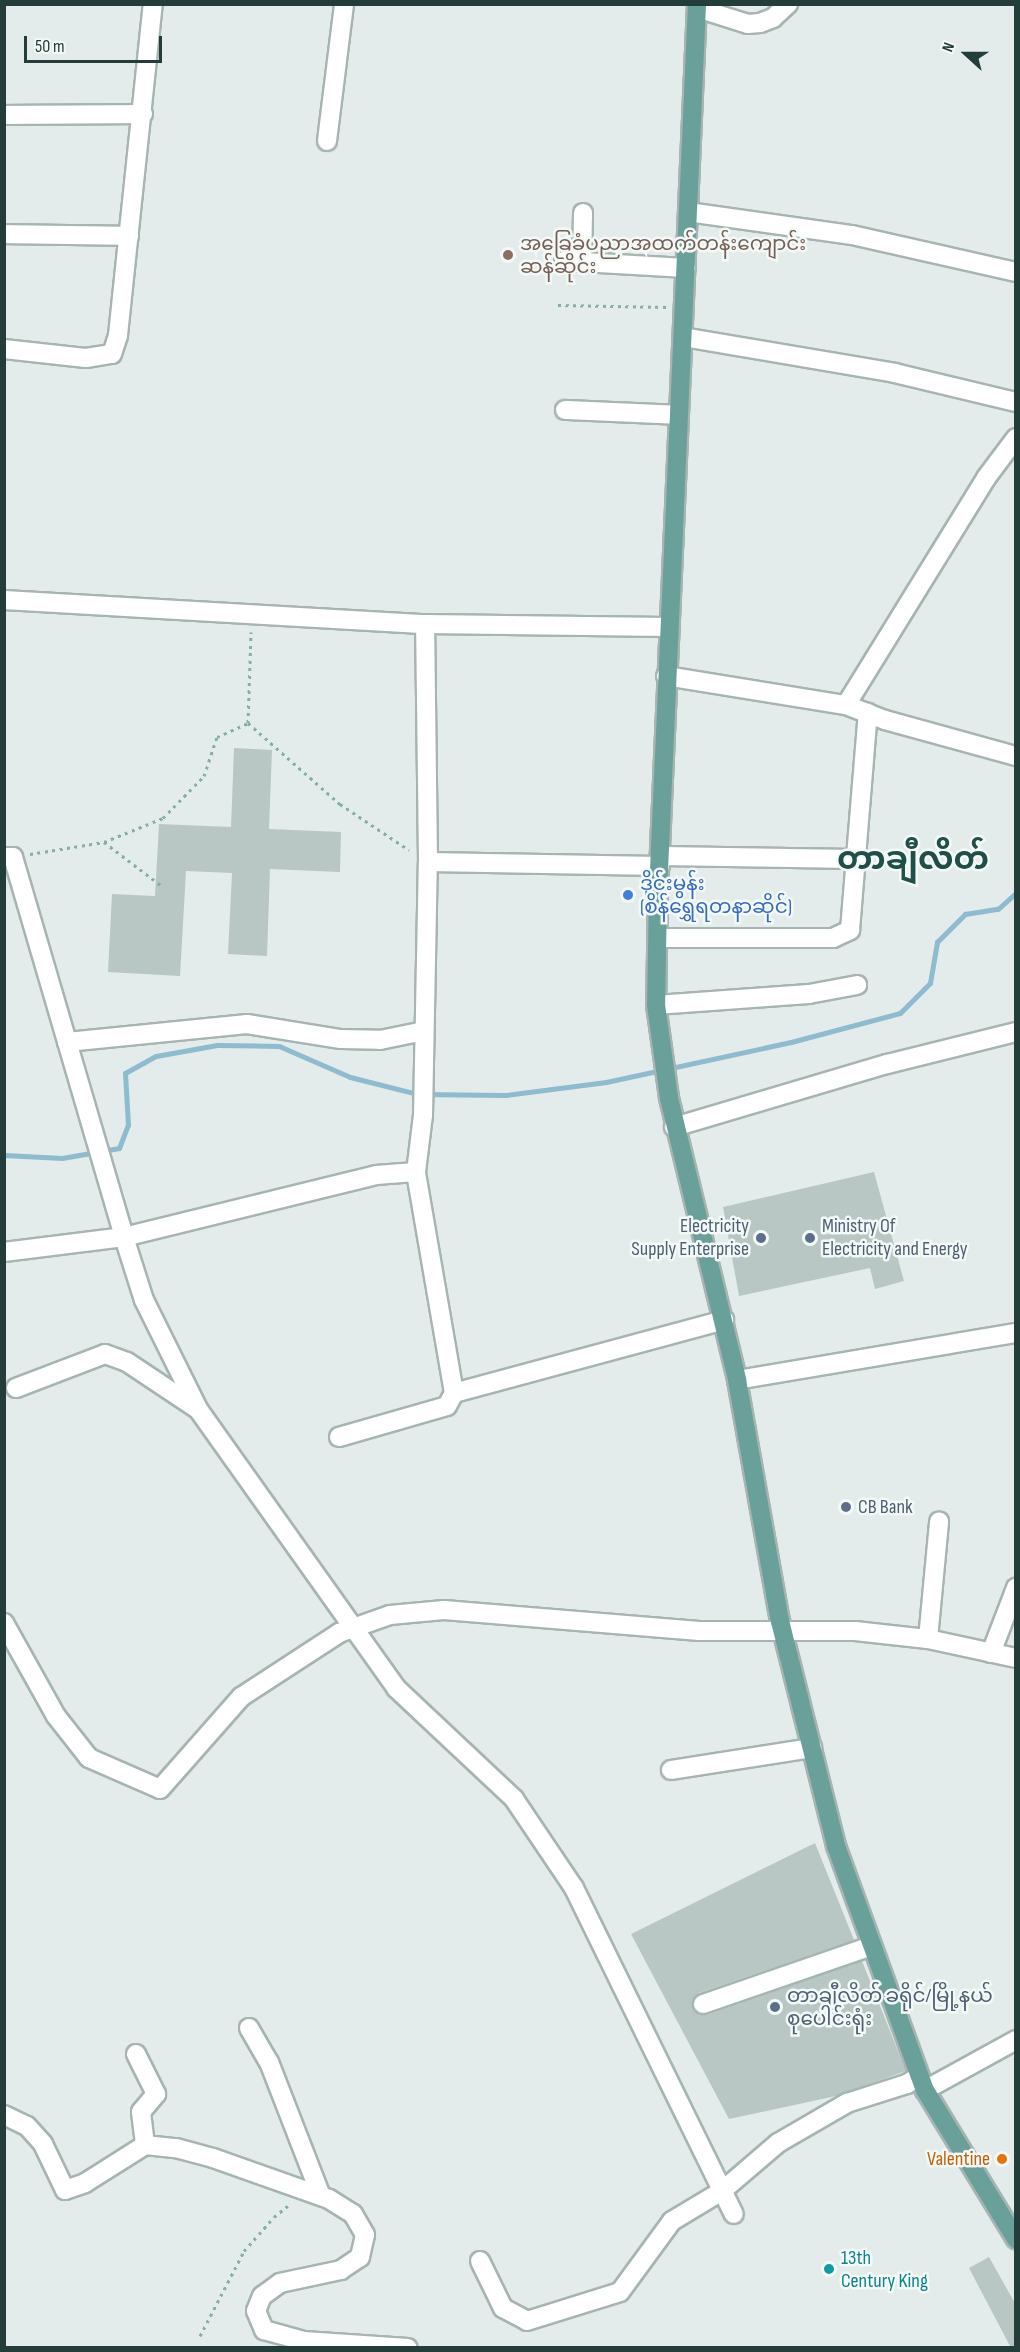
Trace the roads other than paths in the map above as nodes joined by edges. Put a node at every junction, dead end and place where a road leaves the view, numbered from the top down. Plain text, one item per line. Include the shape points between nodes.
1 (153, 4) edge
2 (344, 4) edge
3 (788, 4) edge
4 (697, 6) edge
5 (143, 114) junction
6 (4, 115) edge
7 (327, 141) dead end
8 (688, 212) junction
9 (583, 213) dead end
10 (4, 234) edge
11 (129, 236) junction
12 (686, 268) junction
13 (1016, 272) edge
14 (683, 338) junction
15 (4, 349) edge
16 (1016, 402) edge
17 (565, 410) dead end
18 (678, 415) junction
19 (1016, 438) edge
20 (4, 600) edge
21 (425, 624) junction
22 (667, 627) junction
23 (666, 676) junction
24 (846, 705) junction
25 (868, 713) junction
26 (1014, 756) edge
27 (9, 857) edge
28 (854, 859) junction
29 (661, 861) junction
30 (428, 862) junction
31 (659, 938) junction
32 (857, 985) dead end
33 (656, 1005) junction
34 (424, 1031) junction
35 (1016, 1032) edge
36 (67, 1042) junction
37 (674, 1127) junction
38 (416, 1172) junction
39 (124, 1237) junction
40 (4, 1252) edge
41 (724, 1320) junction
42 (1016, 1333) edge
43 (737, 1380) junction
44 (16, 1388) dead end
45 (454, 1393) junction
46 (198, 1409) junction
47 (339, 1437) dead end
48 (939, 1522) dead end
49 (1016, 1588) edge
50 (4, 1623) edge
51 (351, 1629) junction
52 (784, 1634) junction
53 (927, 1639) junction
54 (991, 1653) junction
55 (1016, 1658) edge
56 (812, 1748) junction
57 (671, 1770) dead end
58 (871, 1946) junction
59 (703, 2004) dead end
60 (249, 2028) dead end
61 (1016, 2040) edge
62 (136, 2054) dead end
63 (922, 2083) junction
64 (4, 2115) edge
65 (146, 2145) junction
66 (722, 2191) junction
67 (321, 2196) junction
68 (734, 2214) dead end
69 (1016, 2239) edge
70 (480, 2261) dead end
71 (408, 2348) edge

1 - 5 street
2 - 7 street
3 - 4 street via 773,18 754,24
4 - 8 main road
5 - 6 street
5 - 11 street
8 - 12 main road
8 - 13 street via 852,235
9 - 12 street via 573,261
10 - 11 street
11 - 15 street via 112,354 86,358
12 - 14 main road
14 - 16 street via 896,373
14 - 18 main road
17 - 18 street
18 - 22 main road
19 - 24 street via 986,478
20 - 21 street
21 - 22 street
21 - 30 street
22 - 23 main road
23 - 24 street
23 - 29 main road
24 - 25 street
25 - 26 street
25 - 28 street
27 - 36 street
28 - 29 street
28 - 31 street via 850,930 833,938
29 - 30 street
29 - 31 main road
30 - 34 street
31 - 33 main road
32 - 33 street via 809,994
33 - 37 main road
34 - 36 street via 380,1040 341,1039 247,1024
34 - 38 street via 423,1115
35 - 37 street via 887,1064
36 - 39 street
37 - 41 main road
38 - 39 street via 376,1175
38 - 45 street
39 - 40 street
39 - 46 street via 144,1300
41 - 43 main road
41 - 45 street
42 - 43 street
43 - 52 main road
44 - 46 street via 105,1354 127,1362
45 - 47 street via 447,1406
46 - 51 street
48 - 53 street
49 - 54 street
50 - 51 street via 56,1716 89,1758 160,1789 241,1697
51 - 52 street via 390,1615 444,1610
51 - 66 street via 396,1688 514,1799 574,1888
52 - 53 street via 855,1631
52 - 56 main road
53 - 54 street
54 - 55 street
56 - 57 street
56 - 58 main road via 836,1846
58 - 59 street
58 - 63 main road
60 - 67 street via 269,2062
61 - 63 street
62 - 65 street via 156,2094 141,2112
63 - 66 street via 847,2103 778,2143
63 - 69 main road
64 - 65 street via 27,2126 43,2144 65,2190 85,2183
65 - 67 street via 213,2158
66 - 68 street
66 - 70 street via 672,2221 620,2292 527,2321 503,2308
67 - 71 street via 353,2214 365,2235 360,2257 341,2270 280,2283 262,2296 256,2311 264,2331 304,2341

